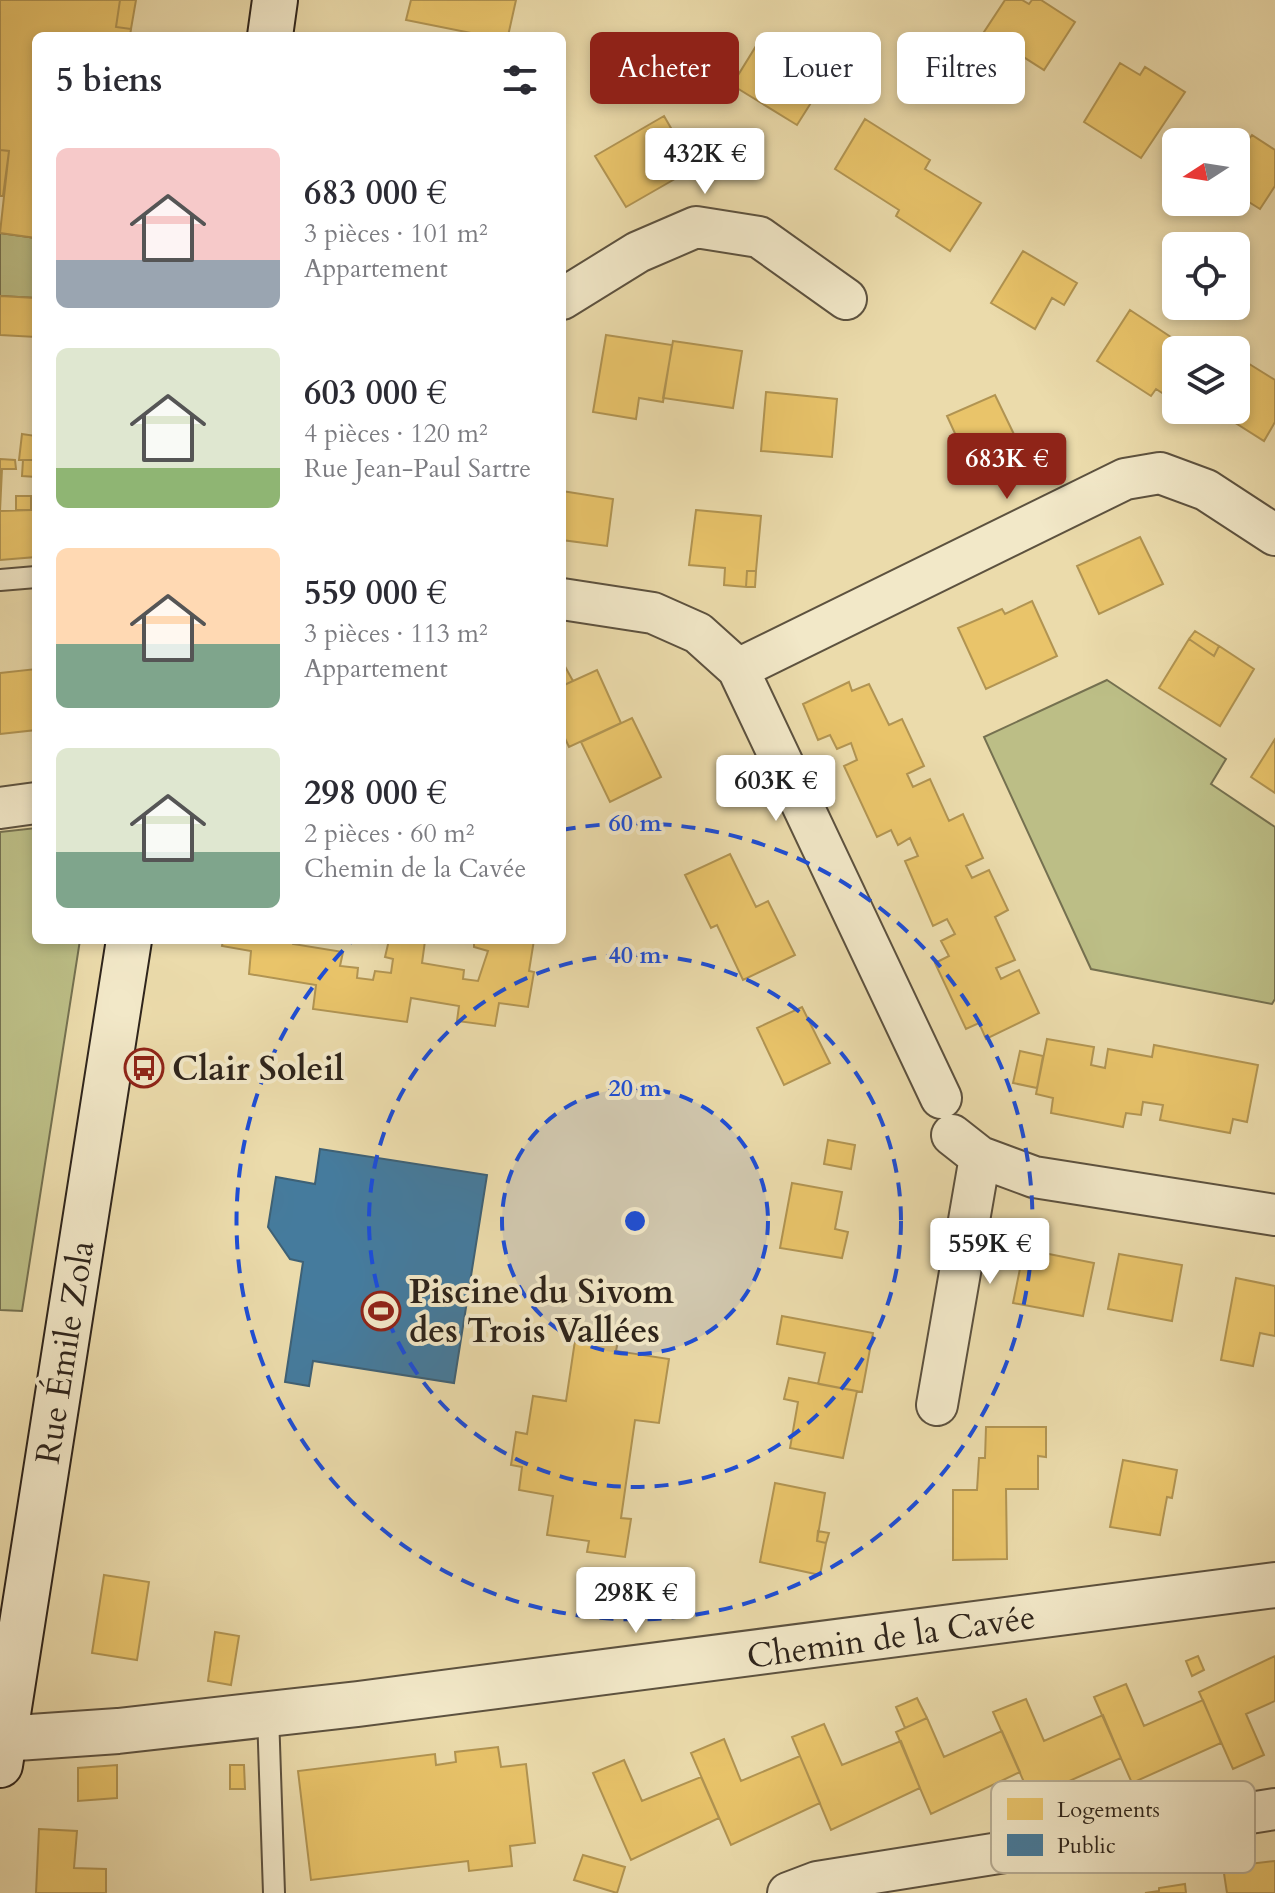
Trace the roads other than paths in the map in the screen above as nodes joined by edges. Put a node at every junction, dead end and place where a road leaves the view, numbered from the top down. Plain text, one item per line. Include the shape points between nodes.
1 (275, 0) edge
2 (271, 32) edge
3 (566, 297) edge
4 (846, 299) dead end
5 (1275, 535) edge
6 (32, 577) edge
7 (0, 580) edge
8 (566, 600) edge
9 (738, 669) junction
10 (32, 804) edge
11 (0, 808) edge
12 (128, 944) edge
13 (958, 1130) junction
14 (1275, 1215) edge
15 (937, 1405) dead end
16 (1275, 1585) edge
17 (268, 1714) junction
18 (1, 1752) edge
19 (1275, 1809) edge
20 (1255, 1812) edge
21 (991, 1854) edge
22 (274, 1893) edge
23 (788, 1893) edge

1 - 2 street
3 - 4 street via 638,252 696,227 759,237
5 - 9 street via 1206,490 1160,473 1125,479
6 - 7 lane
8 - 9 street via 653,613 698,633
9 - 13 street
10 - 11 street
12 - 18 street, Rue Émile Zola
13 - 14 street via 1034,1177
13 - 15 street
16 - 17 street, Chemin de la Cavée
17 - 18 street, Chemin de la Cavée
17 - 22 lane
19 - 20 street
21 - 23 street via 817,1882

